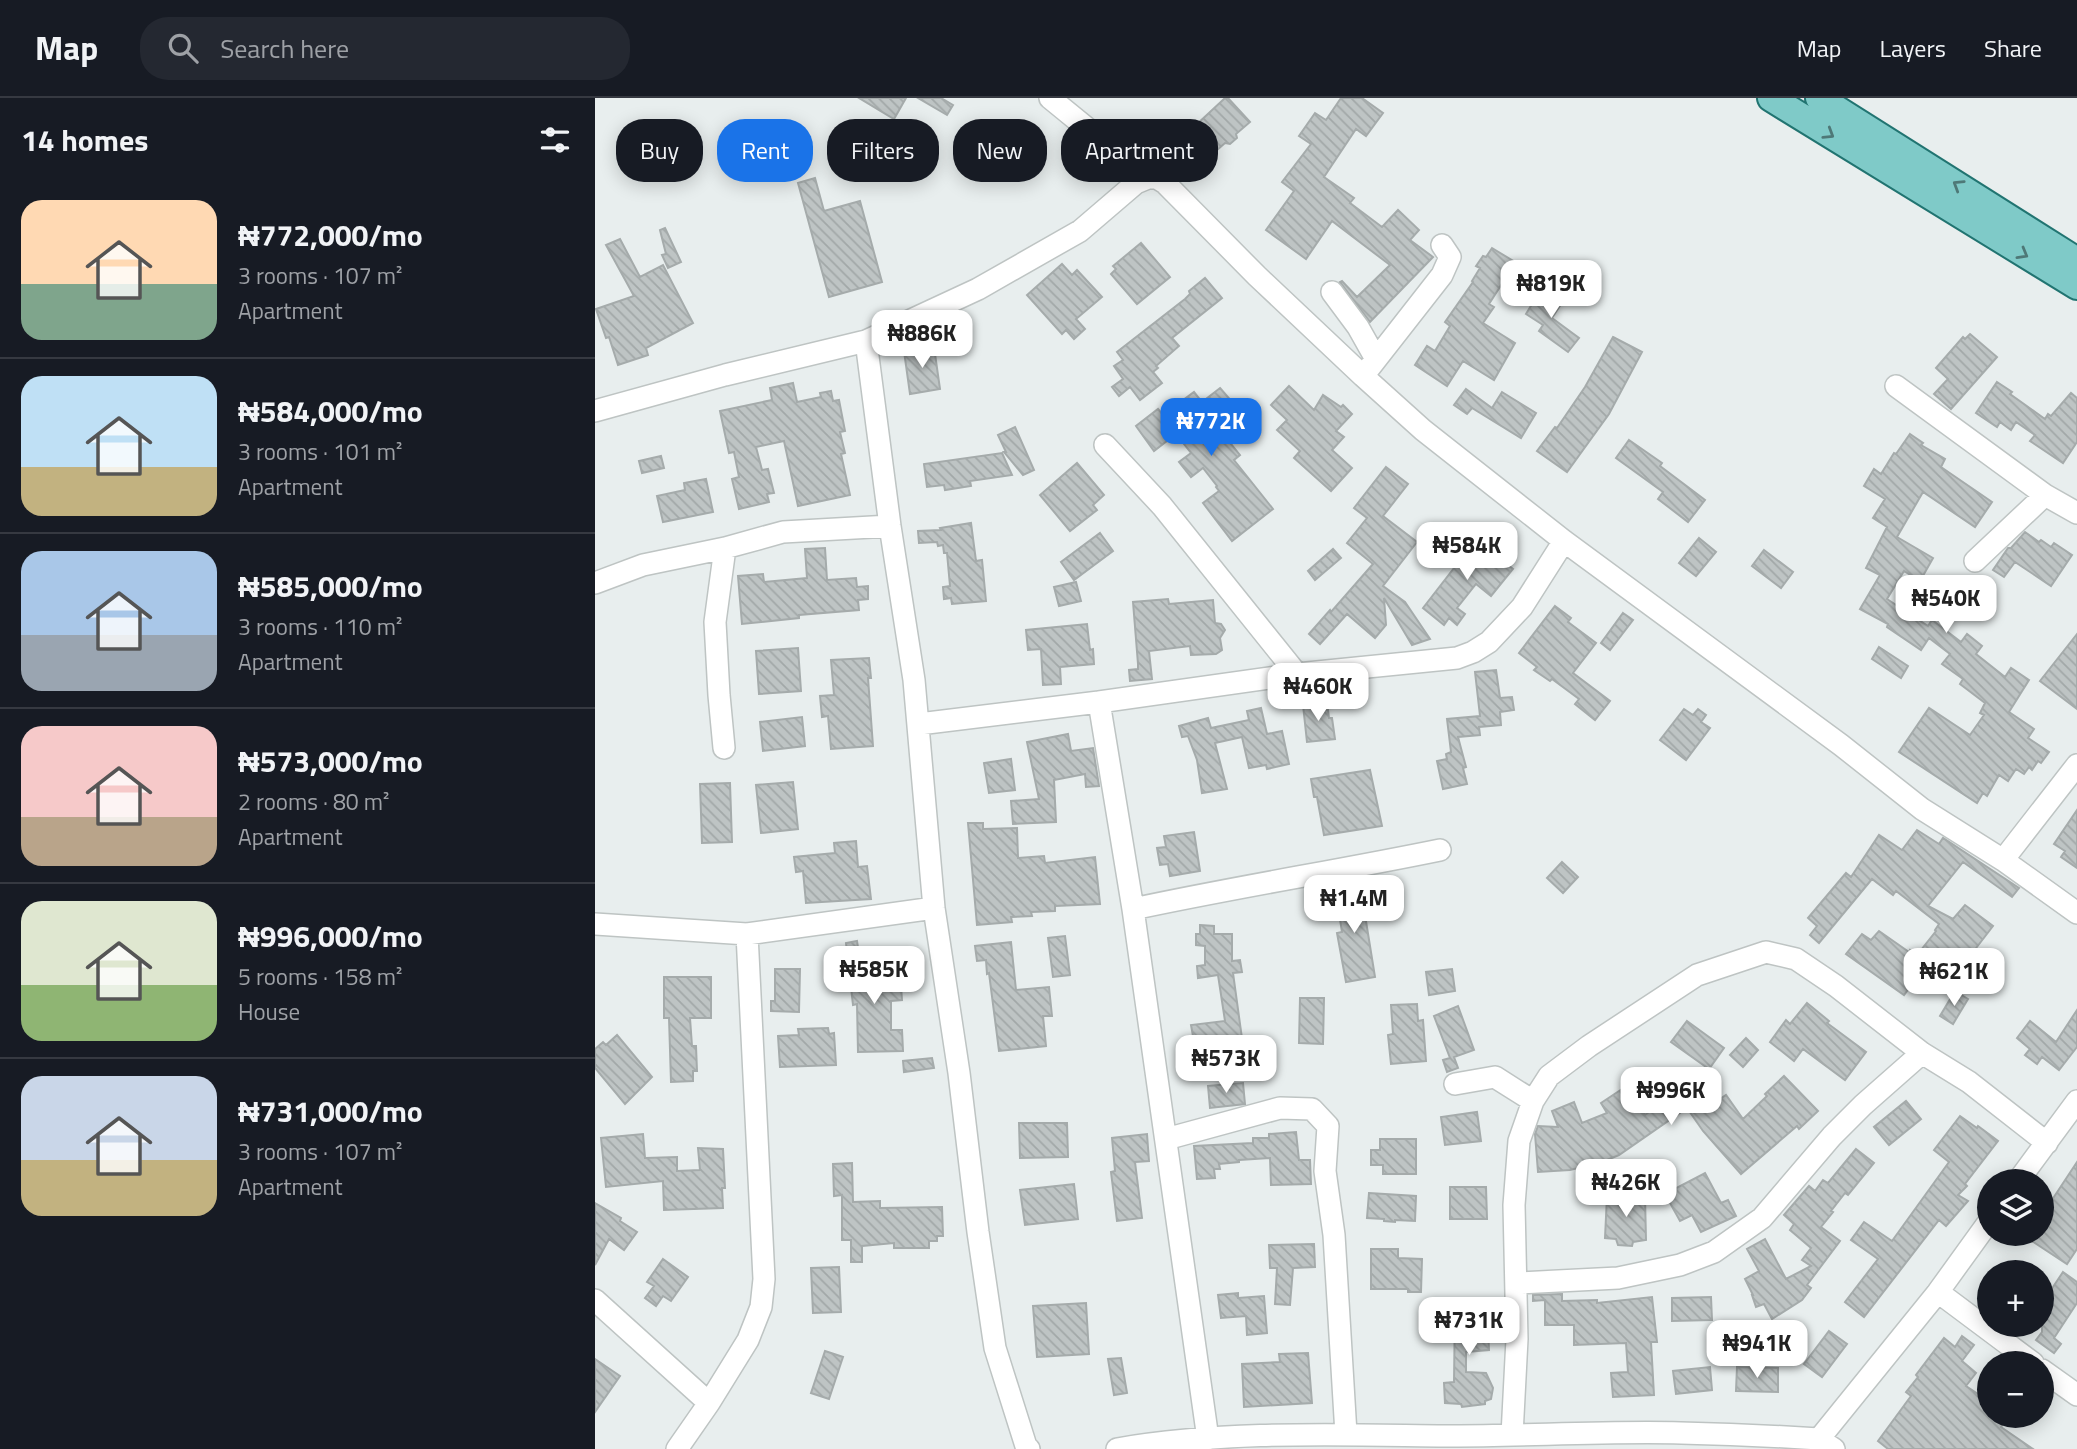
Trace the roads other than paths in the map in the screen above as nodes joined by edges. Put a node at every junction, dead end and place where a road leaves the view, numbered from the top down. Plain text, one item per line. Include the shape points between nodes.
1 (1050, 98) edge
2 (1771, 98) edge
3 (1819, 98) edge
4 (1076, 119) edge
5 (1138, 182) edge
6 (1163, 182) edge
7 (1442, 245) dead end
8 (2077, 261) edge
9 (2077, 286) edge
10 (1332, 292) dead end
11 (866, 341) junction
12 (1376, 359) junction
13 (1363, 376) junction
14 (1896, 386) dead end
15 (595, 411) edge
16 (1105, 444) dead end
17 (2045, 495) junction
18 (2077, 513) edge
19 (890, 526) junction
20 (1564, 541) junction
21 (725, 548) junction
22 (1976, 561) dead end
23 (595, 583) edge
24 (1297, 674) junction
25 (1099, 702) junction
26 (919, 724) junction
27 (724, 748) dead end
28 (2077, 765) edge
29 (1440, 850) dead end
30 (2003, 860) junction
31 (934, 908) junction
32 (1133, 909) junction
33 (2077, 913) edge
34 (595, 924) edge
35 (747, 934) junction
36 (1922, 1053) junction
37 (1455, 1083) dead end
38 (1533, 1101) junction
39 (2077, 1101) edge
40 (1166, 1139) junction
41 (2047, 1143) junction
42 (2027, 1169) edge
43 (1977, 1238) edge
44 (1517, 1283) junction
45 (1938, 1292) junction
46 (595, 1300) edge
47 (2017, 1351) edge
48 (2054, 1379) edge
49 (2077, 1395) edge
50 (709, 1403) junction
51 (1346, 1434) junction
52 (1512, 1435) junction
53 (1208, 1439) junction
54 (1827, 1444) edge
55 (677, 1449) edge
56 (1029, 1449) edge
57 (1117, 1449) edge

1 - 4 street
2 -> 9 main road
8 -> 3 main road
5 - 11 street via 1080,231 978,289
6 - 13 street
7 - 12 street via 1450,257 1442,275
10 - 12 street
11 - 15 street
11 - 19 street
12 - 13 street
13 - 20 street via 1423,430
14 - 17 street
16 - 24 street via 1162,506
17 - 18 street
17 - 22 street
19 - 21 street via 783,532
19 - 26 street
20 - 24 street via 1522,607 1473,652
20 - 30 street via 1921,809
21 - 23 street via 643,565
21 - 27 street via 715,622
24 - 25 street
25 - 26 street
25 - 32 street
26 - 31 street
28 - 30 street
29 - 32 street
30 - 33 street
31 - 35 street
31 - 56 street via 995,1348
32 - 40 street
34 - 35 street
35 - 50 street via 764,1279 761,1307 748,1340
36 - 38 street via 1797,959 1766,952 1697,975 1588,1046 1549,1076
36 - 41 street via 1969,1082
36 - 44 street via 1840,1128 1762,1218 1714,1252 1680,1265 1618,1278
37 - 38 street via 1495,1077
38 - 44 street via 1519,1141 1514,1205
39 - 41 street
40 - 51 street via 1279,1108 1312,1109 1328,1126 1325,1171 1334,1235
40 - 53 street
41 - 42 street
43 - 45 street
44 - 52 street
45 - 47 street
45 - 54 street
46 - 50 street
48 - 49 street
50 - 55 street
51 - 52 street
51 - 53 street
52 - 54 street via 1679,1433
53 - 57 street

